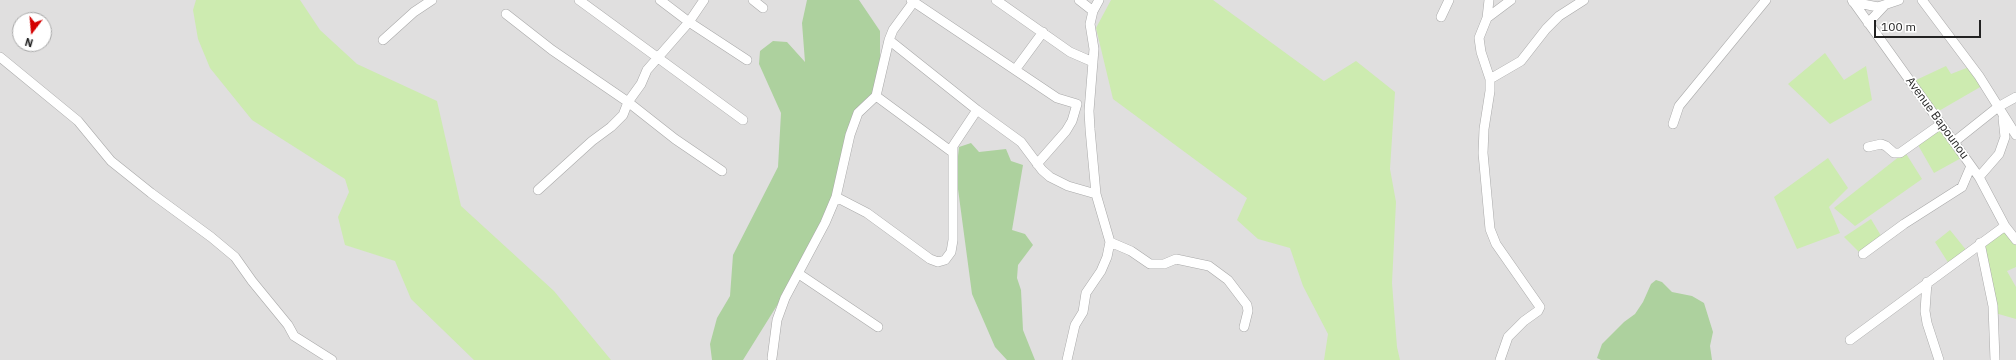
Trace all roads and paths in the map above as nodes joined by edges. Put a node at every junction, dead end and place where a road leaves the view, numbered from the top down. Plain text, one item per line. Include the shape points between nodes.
1 (432, 0) edge
2 (578, 0) edge
3 (660, 0) edge
4 (704, 0) edge
5 (753, 0) edge
6 (996, 0) edge
7 (1079, 0) edge
8 (1098, 0) edge
9 (1449, 0) edge
10 (1489, 0) edge
11 (1766, 0) edge
12 (1899, 0) edge
13 (1922, 0) edge
14 (914, 1) edge
15 (1578, 1) edge
16 (1852, 1) edge
17 (1506, 2) edge
18 (1884, 6) junction
19 (763, 8) dead end
20 (1093, 11) junction
21 (506, 14) dead end
22 (1441, 17) dead end
23 (1487, 18) junction
24 (689, 22) junction
25 (1868, 23) junction
26 (1043, 32) junction
27 (383, 40) dead end
28 (889, 40) junction
29 (0, 57) edge
30 (659, 57) junction
31 (747, 60) dead end
32 (1093, 62) junction
33 (1015, 70) junction
34 (1490, 79) junction
35 (876, 96) junction
36 (2016, 97) edge
37 (628, 102) junction
38 (1077, 104) junction
39 (1090, 106) junction
40 (977, 110) junction
41 (2000, 111) junction
42 (743, 120) dead end
43 (1673, 124) dead end
44 (1941, 124) junction
45 (2016, 135) edge
46 (1954, 142) junction
47 (1868, 147) dead end
48 (952, 152) junction
49 (1038, 164) junction
50 (1971, 166) junction
51 (722, 171) dead end
52 (1979, 177) junction
53 (538, 190) dead end
54 (1096, 194) junction
55 (836, 197) junction
56 (2005, 226) junction
57 (2016, 240) edge
58 (1110, 242) junction
59 (1980, 243) junction
60 (1863, 254) dead end
61 (799, 274) junction
62 (1927, 282) junction
63 (878, 327) dead end
64 (1244, 327) dead end
65 (1850, 340) dead end
66 (772, 358) dead end
67 (332, 360) edge
68 (1067, 360) edge
69 (1500, 360) edge
70 (1939, 360) edge
71 (1995, 360) edge

1 - 27 street via 414,12
2 - 30 street
3 - 24 street
4 - 24 street
5 - 19 street
6 - 26 street
7 - 20 street
8 - 20 street
9 - 22 street
10 - 23 street
11 - 43 street via 1679,106
12 - 18 street
13 - 41 street via 1979,76
14 - 28 street
14 - 33 street
15 - 34 street via 1546,29 1521,61
16 - 18 street
16 - 25 street, Avenue Bapounou
17 - 23 street
18 - 25 street
20 - 32 street via 1090,24
21 - 37 street via 552,50
23 - 34 street via 1479,38 1479,46
24 - 30 street
24 - 31 street
25 - 44 street, Avenue Bapounou
26 - 32 street via 1076,55
26 - 33 street
28 - 35 street
28 - 40 street
29 - 67 street via 78,121 111,160 151,194 211,236 235,257 294,336
30 - 37 street via 647,70
30 - 42 street
32 - 39 street
33 - 38 street via 1057,98
34 - 69 street via 1483,153 1490,230 1496,244 1540,307 1508,338
35 - 48 street
35 - 55 street via 858,113 850,135
36 - 41 street
37 - 51 street
37 - 53 street via 623,115 611,127
38 - 39 street
38 - 49 street via 1066,131
39 - 54 street
40 - 48 street via 955,140
40 - 49 street via 1021,142
41 - 45 street
41 - 46 street
41 - 52 street via 2005,132 2000,154
44 - 46 street, Avenue Bapounou
44 - 47 street via 1900,153 1894,153 1881,144
46 - 50 street, Avenue Bapounou
48 - 55 street via 954,240 951,252 945,260 938,262 930,259 867,213
49 - 54 street via 1050,177
50 - 52 street, Avenue Bapounou
50 - 60 street via 1962,187
52 - 56 street, Avenue Bapounou
54 - 58 street
55 - 61 street
56 - 57 street, Avenue Bapounou
56 - 59 street
58 - 64 street via 1131,251 1150,264 1164,264 1176,259 1209,266 1228,280 1247,304
58 - 68 street via 1107,257 1086,293 1083,312 1075,325
59 - 62 street
59 - 71 street via 1993,306
61 - 63 street
61 - 66 street via 785,298 778,320
62 - 65 street
62 - 70 street via 1927,323

